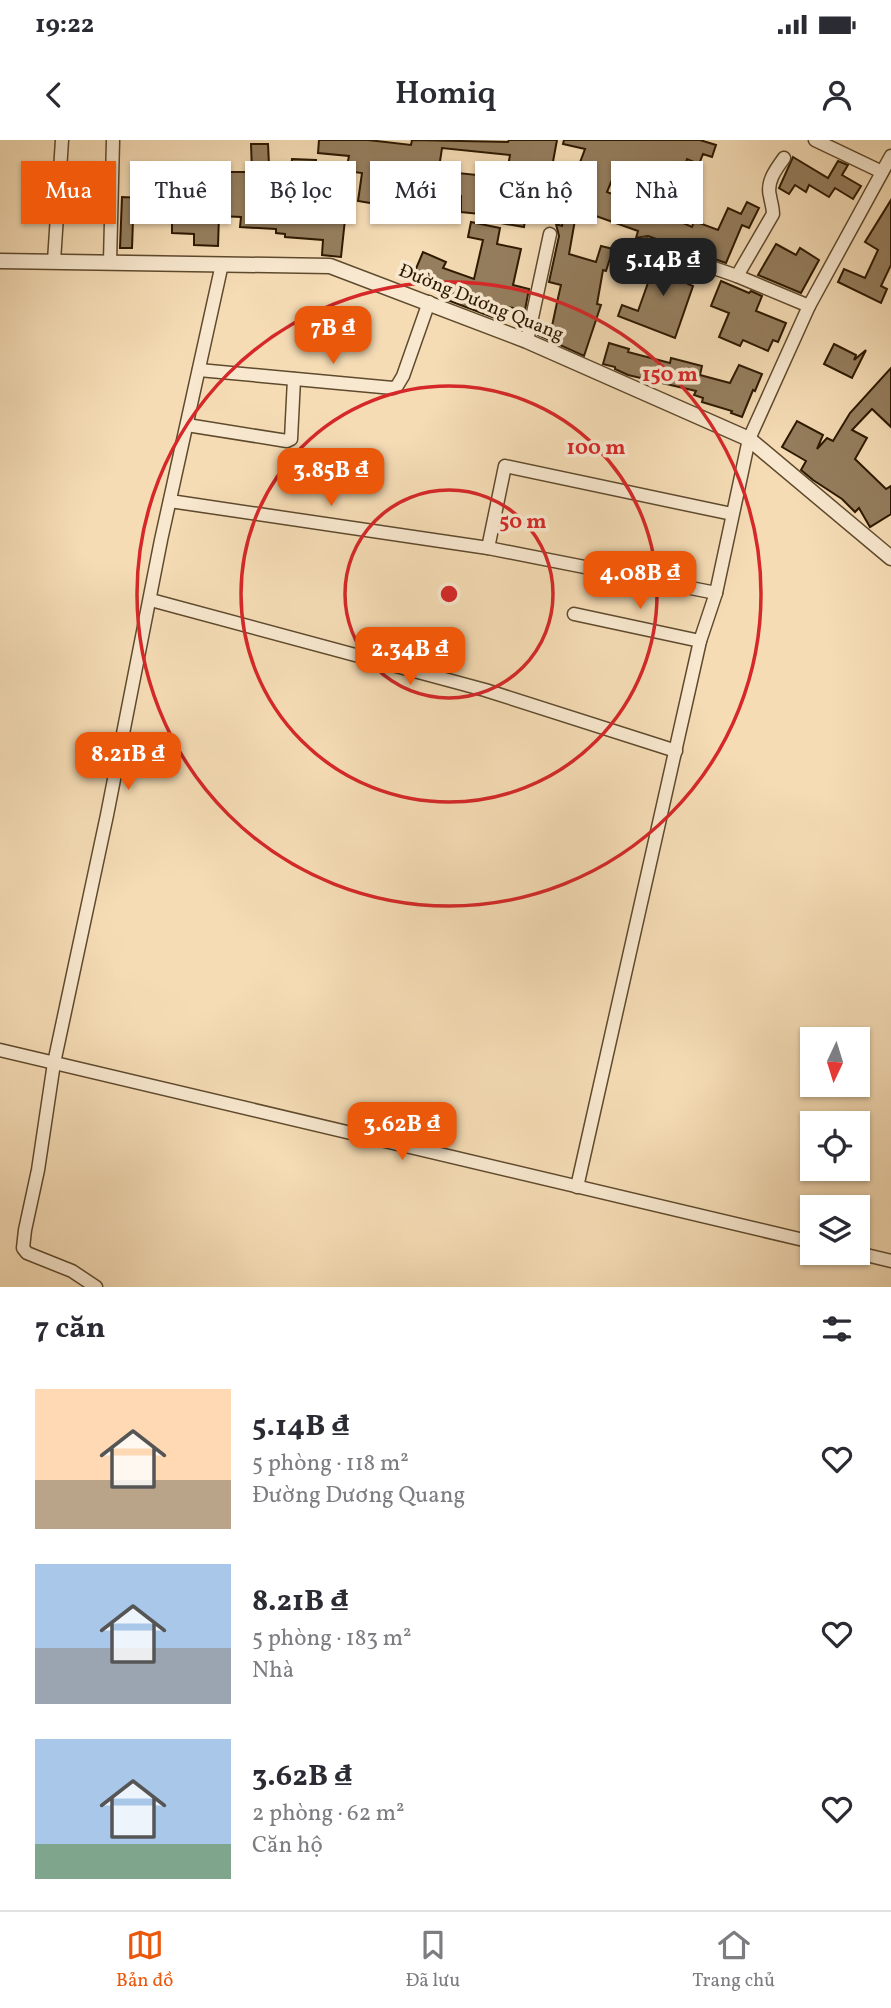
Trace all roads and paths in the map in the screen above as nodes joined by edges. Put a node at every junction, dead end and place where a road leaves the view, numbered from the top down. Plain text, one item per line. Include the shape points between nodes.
1 (62, 140) edge
2 (113, 140) edge
3 (815, 140) edge
4 (891, 156) edge
5 (784, 158) dead end
6 (882, 172) junction
7 (550, 234) dead end
8 (645, 244) dead end
9 (0, 261) edge
10 (54, 261) junction
11 (110, 262) junction
12 (222, 264) junction
13 (737, 276) junction
14 (429, 302) junction
15 (808, 306) junction
16 (527, 341) junction
17 (199, 370) junction
18 (294, 379) junction
19 (187, 425) junction
20 (749, 439) junction
21 (170, 501) junction
22 (733, 514) junction
23 (488, 548) junction
24 (891, 558) edge
25 (716, 593) junction
26 (151, 600) junction
27 (574, 614) dead end
28 (700, 641) junction
29 (676, 751) junction
30 (0, 1050) edge
31 (54, 1063) junction
32 (577, 1187) junction
33 (800, 1239) edge
34 (870, 1256) edge
35 (891, 1261) edge
36 (96, 1287) edge

1 - 10 street
2 - 11 street
3 - 6 street
4 - 6 street
5 - 13 street via 770,182 772,214
6 - 15 street
7 - 16 street
8 - 13 street
9 - 10 street, Đường Dương Quang
10 - 11 street, Đường Dương Quang
11 - 12 street, Đường Dương Quang
12 - 14 street, Đường Dương Quang via 330,266
12 - 17 street
13 - 15 street
14 - 16 street, Đường Dương Quang
14 - 18 street via 397,386
15 - 20 street
16 - 20 street, Đường Dương Quang
17 - 18 street
17 - 19 street
18 - 19 street via 291,439 287,441
19 - 21 street
20 - 22 street
20 - 24 street, Đường Dương Quang
21 - 23 street
21 - 26 street
22 - 23 street via 505,466
22 - 25 street
23 - 25 street
25 - 28 street
26 - 29 street via 485,690
26 - 31 street
27 - 28 street
28 - 29 street
29 - 32 street
30 - 31 street
31 - 32 street
31 - 36 street via 23,1248
32 - 33 street
34 - 35 street

